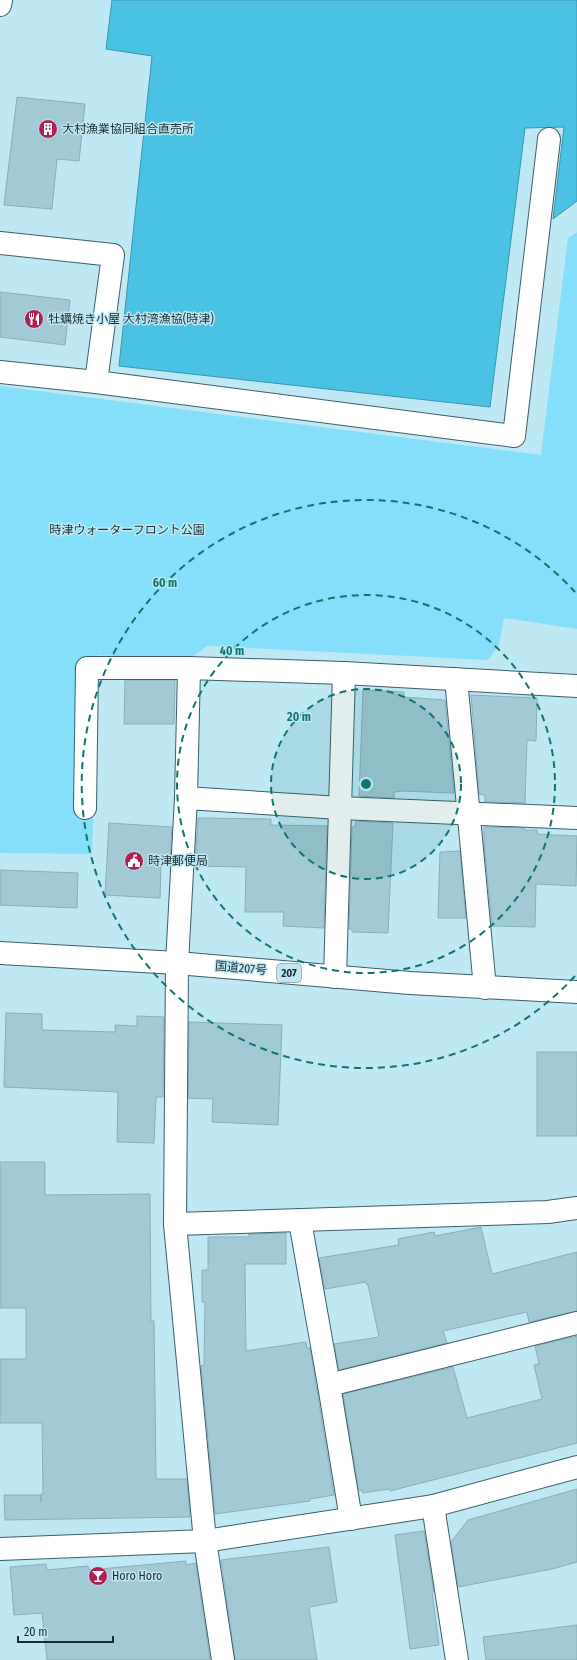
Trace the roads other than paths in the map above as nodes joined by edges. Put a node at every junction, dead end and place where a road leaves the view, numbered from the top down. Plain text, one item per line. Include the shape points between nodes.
1 (1, 0) edge
2 (0, 5) edge
3 (549, 139) dead end
4 (0, 242) edge
5 (0, 372) edge
6 (96, 382) junction
7 (190, 668) junction
8 (344, 673) junction
9 (456, 679) junction
10 (577, 686) edge
11 (186, 798) junction
12 (85, 808) dead end
13 (340, 808) junction
14 (470, 814) junction
15 (577, 818) edge
16 (0, 953) edge
17 (178, 963) junction
18 (335, 977) junction
19 (485, 988) junction
20 (577, 992) edge
21 (577, 1208) edge
22 (300, 1221) junction
23 (175, 1224) junction
24 (577, 1323) edge
25 (329, 1385) junction
26 (577, 1467) edge
27 (433, 1506) junction
28 (351, 1519) junction
29 (205, 1542) junction
30 (0, 1549) edge
31 (223, 1660) edge
32 (458, 1660) edge

1 - 2 main road
3 - 6 main road via 514,436
4 - 6 main road via 113,256
5 - 6 main road
7 - 8 main road
7 - 11 main road
7 - 12 main road via 87,668
8 - 9 main road
8 - 13 main road
9 - 10 main road
9 - 14 main road
11 - 13 main road
11 - 17 main road
13 - 14 main road
13 - 18 main road
14 - 15 main road
14 - 19 main road
16 - 17 main road, 国道207号 / 207
17 - 18 main road, 国道207号 / 207
17 - 23 main road
18 - 19 main road, 国道207号 / 207
19 - 20 main road, 国道207号 / 207
21 - 22 main road via 548,1212
22 - 23 main road
22 - 25 main road
23 - 29 main road
24 - 25 main road
25 - 28 main road
26 - 27 main road
27 - 28 main road
27 - 32 main road
28 - 29 main road
29 - 30 main road
29 - 31 main road

